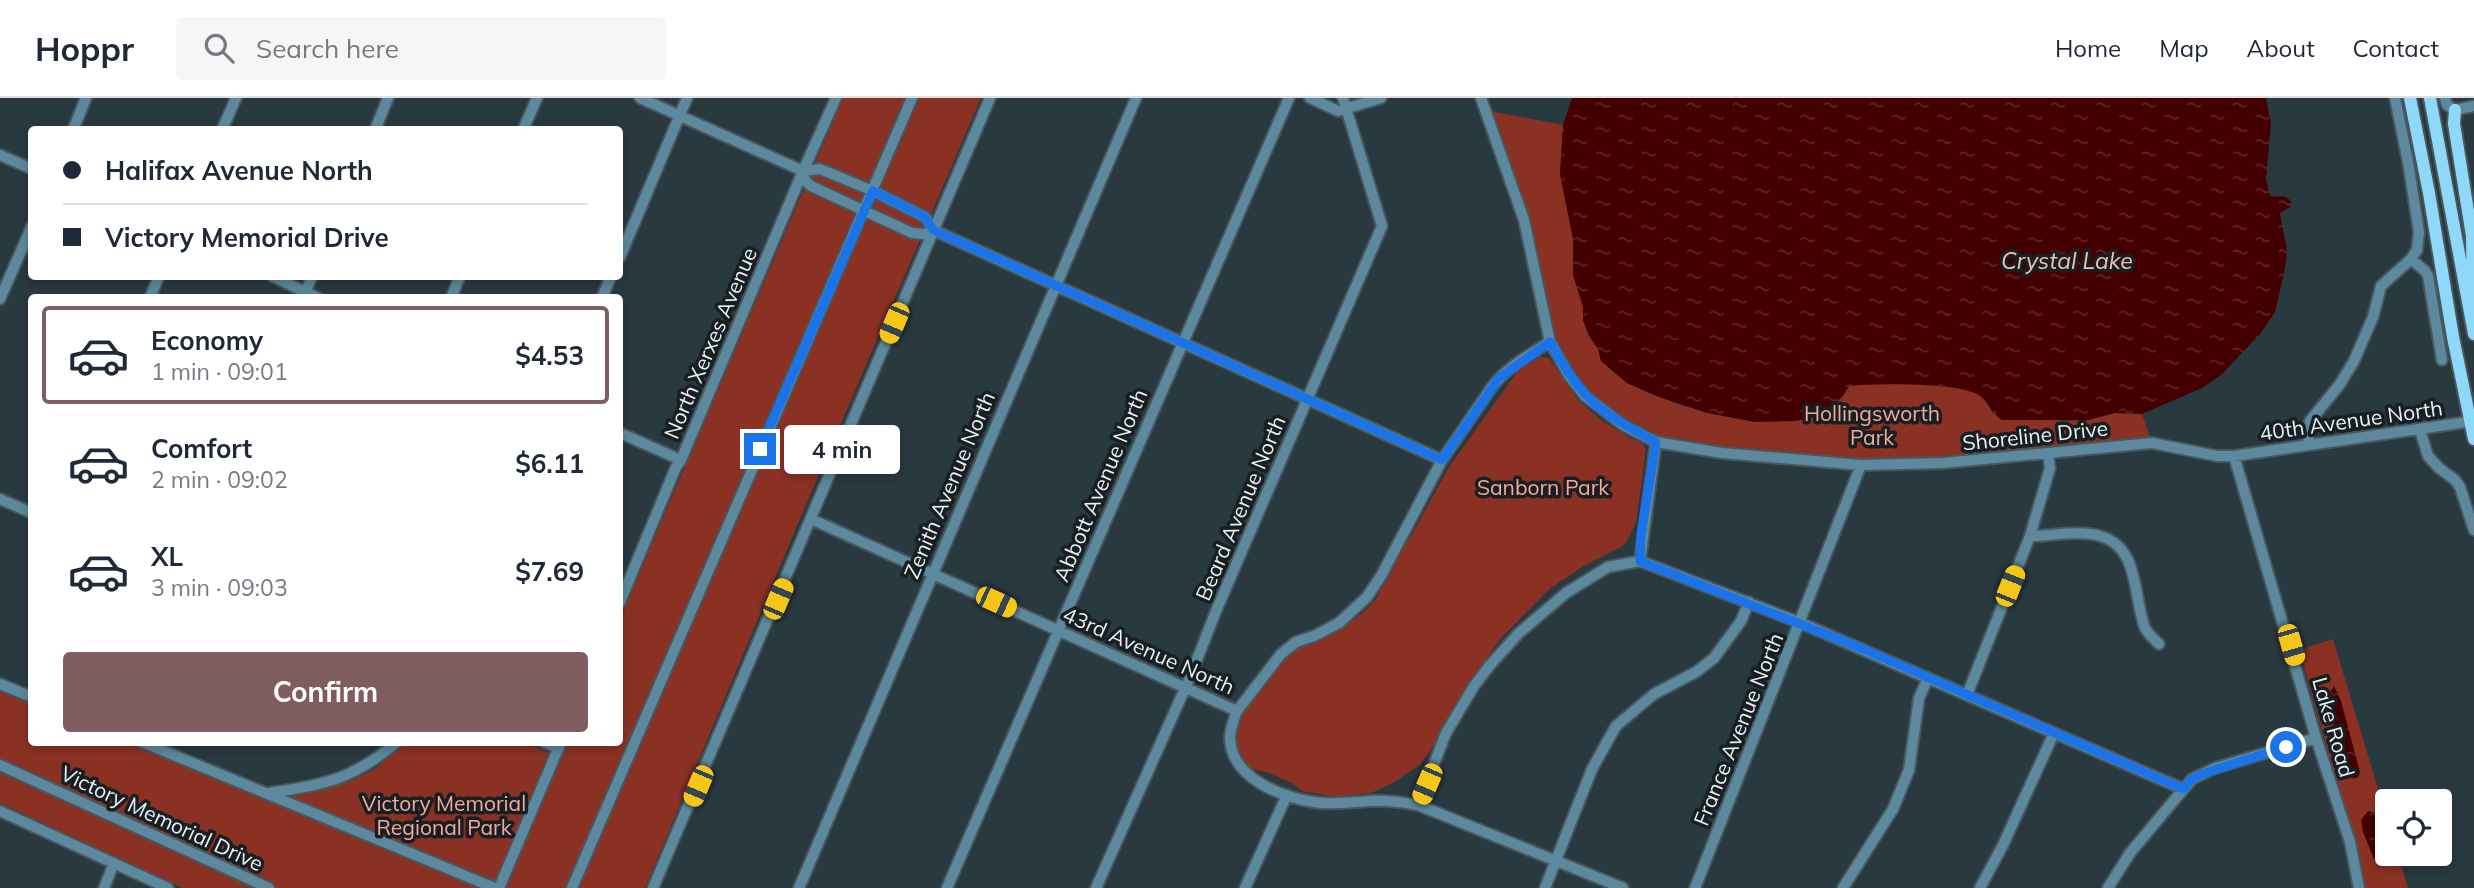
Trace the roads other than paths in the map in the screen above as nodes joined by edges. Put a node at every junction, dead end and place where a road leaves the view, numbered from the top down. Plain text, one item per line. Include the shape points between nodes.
1 (86, 98) edge
2 (236, 98) edge
3 (388, 98) edge
4 (537, 98) edge
5 (640, 98) edge
6 (687, 98) edge
7 (836, 98) edge
8 (912, 98) edge
9 (990, 98) edge
10 (1136, 98) edge
11 (1289, 98) edge
12 (1310, 98) edge
13 (1381, 98) edge
14 (1480, 98) edge
15 (2395, 98) edge
16 (2410, 98) edge
17 (2430, 98) edge
18 (2445, 98) edge
19 (1344, 103) edge
20 (2474, 106) edge
21 (2455, 110) junction
22 (680, 116) junction
23 (75, 126) edge
24 (224, 126) edge
25 (377, 126) edge
26 (525, 126) edge
27 (0, 155) edge
28 (28, 167) edge
29 (803, 171) junction
30 (873, 191) junction
31 (864, 210) junction
32 (933, 230) junction
33 (28, 235) edge
34 (623, 250) edge
35 (2411, 259) junction
36 (279, 280) edge
37 (1056, 285) junction
38 (302, 294) edge
39 (0, 299) edge
40 (2473, 330) edge
41 (1182, 342) junction
42 (1550, 342) junction
43 (2442, 360) dead end
44 (1307, 399) junction
45 (2472, 422) edge
46 (2420, 430) junction
47 (623, 434) edge
48 (2474, 439) edge
49 (1656, 442) junction
50 (2308, 444) junction
51 (2048, 453) junction
52 (2234, 456) junction
53 (681, 460) junction
54 (1442, 460) junction
55 (1861, 466) junction
56 (0, 499) edge
57 (28, 511) edge
58 (811, 519) junction
59 (2474, 530) edge
60 (2030, 536) junction
61 (1640, 561) junction
62 (932, 573) junction
63 (623, 595) edge
64 (1749, 602) junction
65 (1801, 623) junction
66 (1058, 631) junction
67 (2159, 644) dead end
68 (1928, 678) junction
69 (0, 684) edge
70 (1186, 687) junction
71 (28, 695) edge
72 (1967, 695) junction
73 (1237, 711) junction
74 (2054, 733) junction
75 (2316, 738) junction
76 (165, 746) edge
77 (392, 746) edge
78 (560, 746) edge
79 (0, 765) edge
80 (2183, 789) junction
81 (267, 793) junction
82 (1287, 795) junction
83 (1418, 805) junction
84 (0, 811) edge
85 (1556, 861) junction
86 (114, 863) junction
87 (1246, 886) edge
88 (104, 888) edge
89 (168, 888) edge
90 (269, 888) edge
91 (497, 888) edge
92 (572, 888) edge
93 (653, 888) edge
94 (799, 888) edge
95 (947, 888) edge
96 (1096, 888) edge
97 (1258, 888) edge
98 (1545, 888) edge
99 (1623, 888) edge
100 (1695, 888) edge
101 (1843, 888) edge
102 (1980, 888) edge
103 (2108, 888) edge
104 (2358, 888) edge

1 - 23 street
2 - 24 street
3 - 25 street
4 - 26 street
5 - 22 street
6 - 22 street
7 - 29 street, North Xerxes Avenue
8 - 30 street
9 - 32 street
10 - 37 street, Zenith Avenue North
11 - 41 street, Abbott Avenue North
12 - 19 street via 1338,111
13 - 19 street
14 - 42 street, Shoreline Drive via 1524,220
15 - 35 street via 2419,232
16 - 45 main road
17 - 40 main road
18 - 21 street
19 - 44 street, Beard Avenue North via 1382,226
20 - 21 street
21 - 40 main road via 2472,236
22 - 29 street
22 - 34 street
27 - 28 street
29 - 30 street via 820,169
29 - 31 street via 811,186
29 - 53 street, North Xerxes Avenue
30 - 31 street
30 - 32 street via 925,217
31 - 32 street via 912,233
31 - 92 street
32 - 37 street
32 - 58 street
33 - 39 street
35 - 43 street via 2428,276
35 - 50 street via 2381,286 2354,361 2310,421
36 - 38 street
37 - 41 street
37 - 62 street, Zenith Avenue North
41 - 44 street
41 - 66 street, Abbott Avenue North
42 - 49 street, Shoreline Drive via 1585,396 1623,425
42 - 54 street via 1499,378
44 - 54 street
44 - 70 street, Beard Avenue North
45 - 46 street, 40th Avenue North
45 - 48 main road
46 - 50 street, 40th Avenue North
46 - 59 street via 2428,456 2460,487
47 - 53 street
49 - 55 street, Shoreline Drive
49 - 61 street
50 - 52 street, 40th Avenue North
51 - 52 street, Shoreline Drive via 2152,443
51 - 55 street, Shoreline Drive
51 - 60 street via 2050,468
52 - 75 street, Lake Road
53 - 63 street, North Xerxes Avenue
54 - 73 street via 1367,597 1339,623 1296,642 1281,654
55 - 65 street, France Avenue North
56 - 57 street
58 - 62 street, 43rd Avenue North
58 - 93 street
60 - 67 street via 2090,535 2112,541 2131,568 2146,630
60 - 72 street
61 - 64 street
61 - 83 street via 1608,567 1566,593 1490,665 1446,733
62 - 66 street, 43rd Avenue North
62 - 94 street, Zenith Avenue North
64 - 65 street
64 - 85 street via 1714,658 1696,673 1654,694 1616,726 1592,769
65 - 68 street
65 - 100 street, France Avenue North
66 - 70 street, 43rd Avenue North
66 - 95 street, Abbott Avenue North
68 - 72 street
68 - 101 street via 1919,698 1909,771 1893,809
69 - 71 street
70 - 73 street, 43rd Avenue North
70 - 96 street, Beard Avenue North
72 - 74 street
73 - 82 street, 43rd Avenue North via 1230,739 1240,766 1255,781
74 - 80 street
74 - 102 street
75 - 80 street via 2215,768
75 - 104 street, Lake Road via 2350,842
76 - 81 street
77 - 81 street via 341,779
78 - 91 street
79 - 90 street, Victory Memorial Drive
80 - 103 street via 2130,853
81 - 91 street
82 - 83 street, 43rd Avenue North via 1316,803 1396,801
82 - 87 street
83 - 85 street, 43rd Avenue North
84 - 86 street
85 - 98 street
85 - 99 street, 43rd Avenue North
86 - 88 street
86 - 89 street
87 - 97 street

